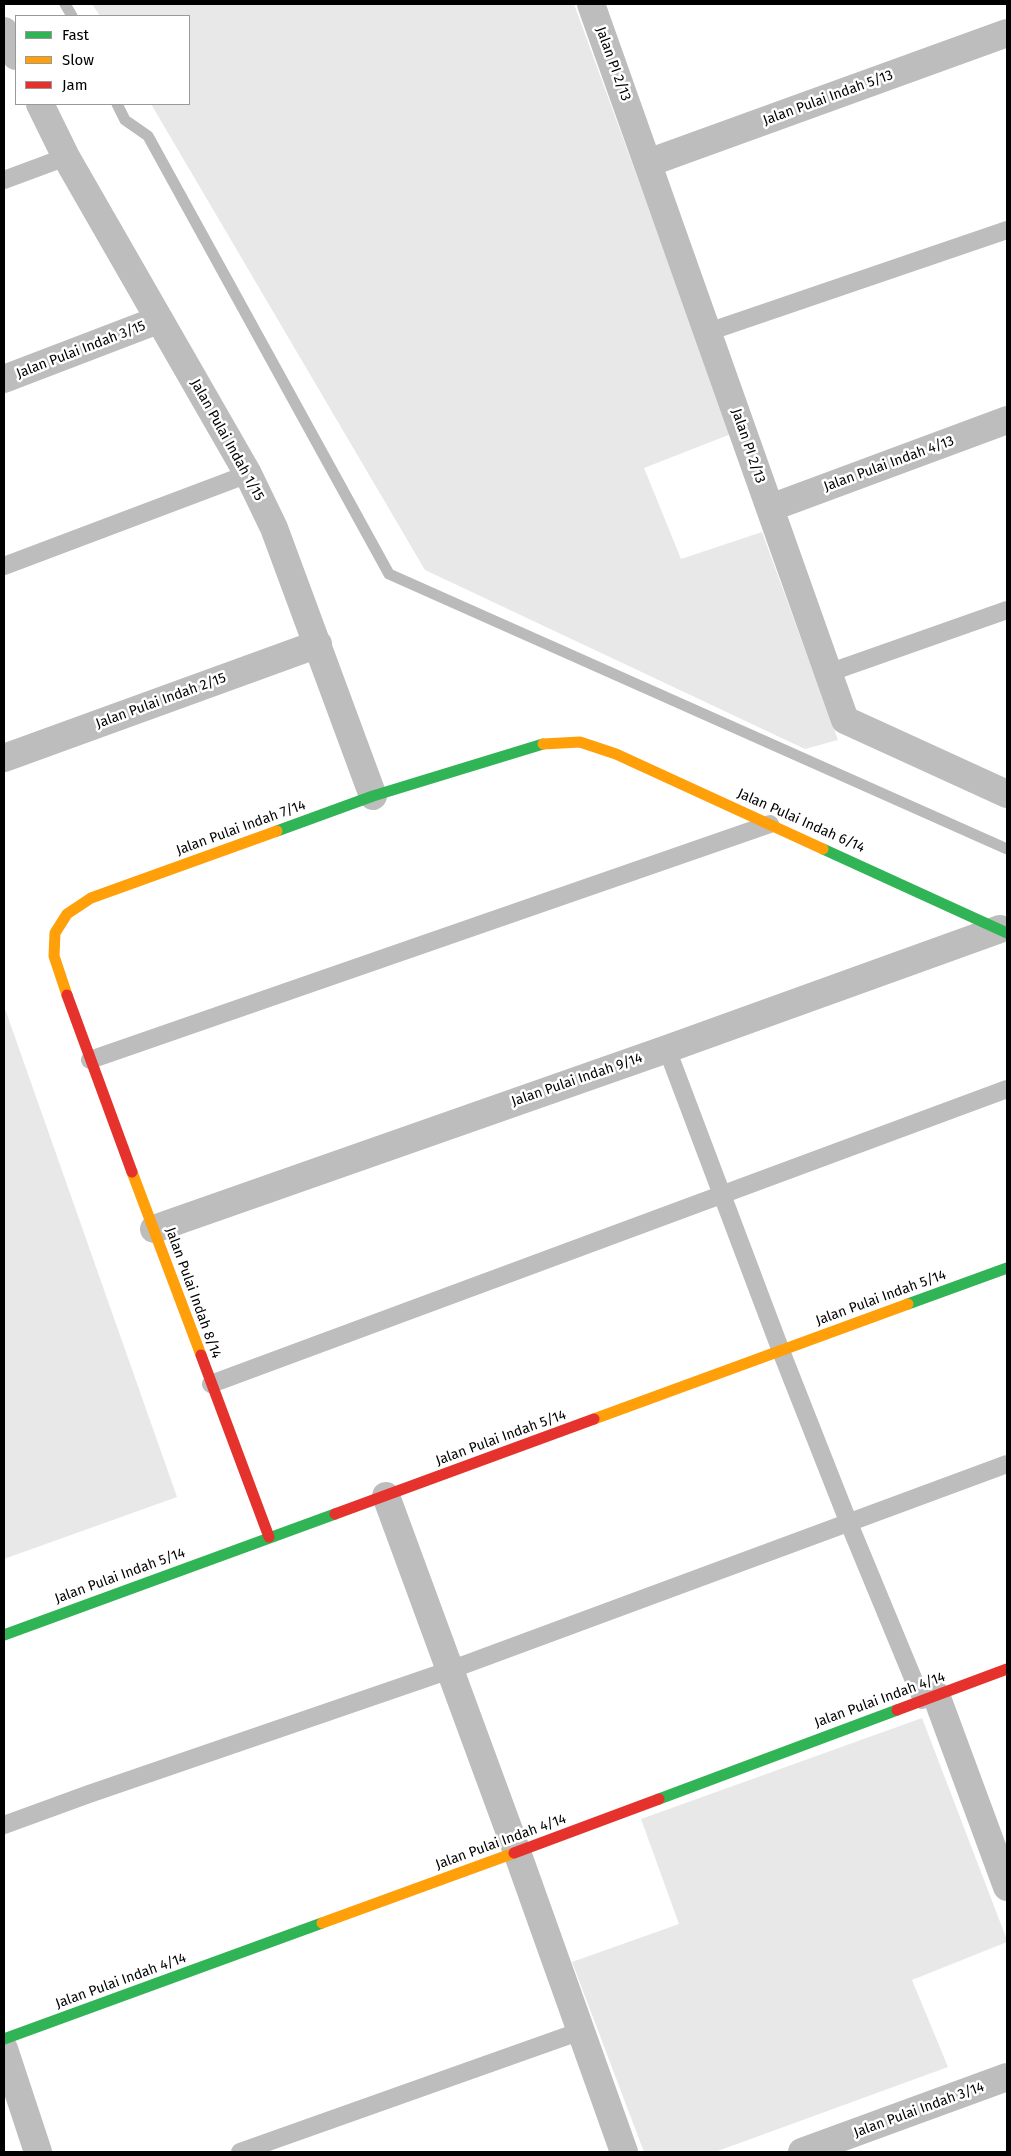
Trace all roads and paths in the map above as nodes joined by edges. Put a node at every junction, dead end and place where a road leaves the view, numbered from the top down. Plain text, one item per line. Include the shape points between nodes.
1 (591, 4) edge
2 (4, 31) edge
3 (1007, 33) edge
4 (15, 54) edge
5 (40, 105) edge
6 (66, 157) junction
7 (648, 163) junction
8 (4, 180) edge
9 (1007, 230) edge
10 (158, 320) junction
11 (708, 332) junction
12 (4, 379) edge
13 (1007, 420) edge
14 (248, 474) junction
15 (770, 508) junction
16 (4, 566) edge
17 (1007, 610) edge
18 (318, 644) junction
19 (828, 673) junction
20 (580, 742) joint
21 (4, 758) edge
22 (1007, 794) edge
23 (373, 796) junction
24 (770, 824) junction
25 (1003, 931) edge
26 (667, 1049) junction
27 (90, 1060) junction
28 (1007, 1090) edge
29 (721, 1195) junction
30 (154, 1229) junction
31 (1007, 1268) edge
32 (781, 1351) junction
33 (211, 1384) junction
34 (1007, 1464) edge
35 (386, 1496) junction
36 (848, 1521) junction
37 (269, 1537) junction
38 (4, 1635) edge
39 (1007, 1669) edge
40 (450, 1670) junction
41 (929, 1698) junction
42 (4, 1825) edge
43 (517, 1852) junction
44 (1005, 1872) edge
45 (581, 2031) junction
46 (4, 2039) edge
47 (4, 2049) edge
48 (1007, 2078) edge
49 (38, 2152) edge
50 (240, 2152) edge
51 (624, 2152) edge
52 (802, 2152) edge

1 - 7 street, Jalan PI 2/13
2 - 4 street
3 - 7 street, Jalan Pulai Indah 5/13
5 - 6 street, Jalan Pulai Indah 1/15
6 - 8 lane
6 - 10 street, Jalan Pulai Indah 1/15
7 - 11 street, Jalan PI 2/13
9 - 11 lane
10 - 12 street, Jalan Pulai Indah 3/15
10 - 14 street, Jalan Pulai Indah 1/15
11 - 15 street, Jalan PI 2/13
13 - 15 street, Jalan Pulai Indah 4/13
14 - 16 lane
14 - 18 street, Jalan Pulai Indah 1/15 via 274,528
15 - 19 street, Jalan PI 2/13
17 - 19 lane
18 - 21 street, Jalan Pulai Indah 2/15
18 - 23 street, Jalan Pulai Indah 1/15
19 - 22 street, Jalan PI 2/13 via 845,720
20 - 23 street, Jalan Pulai Indah 7/14 via 546,743
20 - 24 street, Jalan Pulai Indah 6/14 via 616,754
23 - 27 street, Jalan Pulai Indah 7/14 via 91,898 67,914 55,933 54,956
24 - 25 street, Jalan Pulai Indah 6/14
24 - 27 lane
25 - 26 street, Jalan Pulai Indah 9/14
26 - 29 lane
26 - 30 street, Jalan Pulai Indah 9/14
27 - 30 street, Jalan Pulai Indah 8/14
28 - 29 lane
29 - 32 lane
29 - 33 lane
30 - 33 street, Jalan Pulai Indah 8/14
31 - 32 street, Jalan Pulai Indah 5/14
32 - 35 street, Jalan Pulai Indah 5/14
32 - 36 lane
33 - 37 street, Jalan Pulai Indah 8/14
34 - 36 lane
35 - 37 street, Jalan Pulai Indah 5/14
35 - 40 street
36 - 40 lane
36 - 41 lane
37 - 38 street, Jalan Pulai Indah 5/14
39 - 41 street, Jalan Pulai Indah 4/14
40 - 42 lane
40 - 43 street
41 - 43 street, Jalan Pulai Indah 4/14
41 - 44 street
43 - 45 street
43 - 46 street, Jalan Pulai Indah 4/14
45 - 50 lane
45 - 51 street
47 - 49 street
48 - 52 street, Jalan Pulai Indah 3/14

